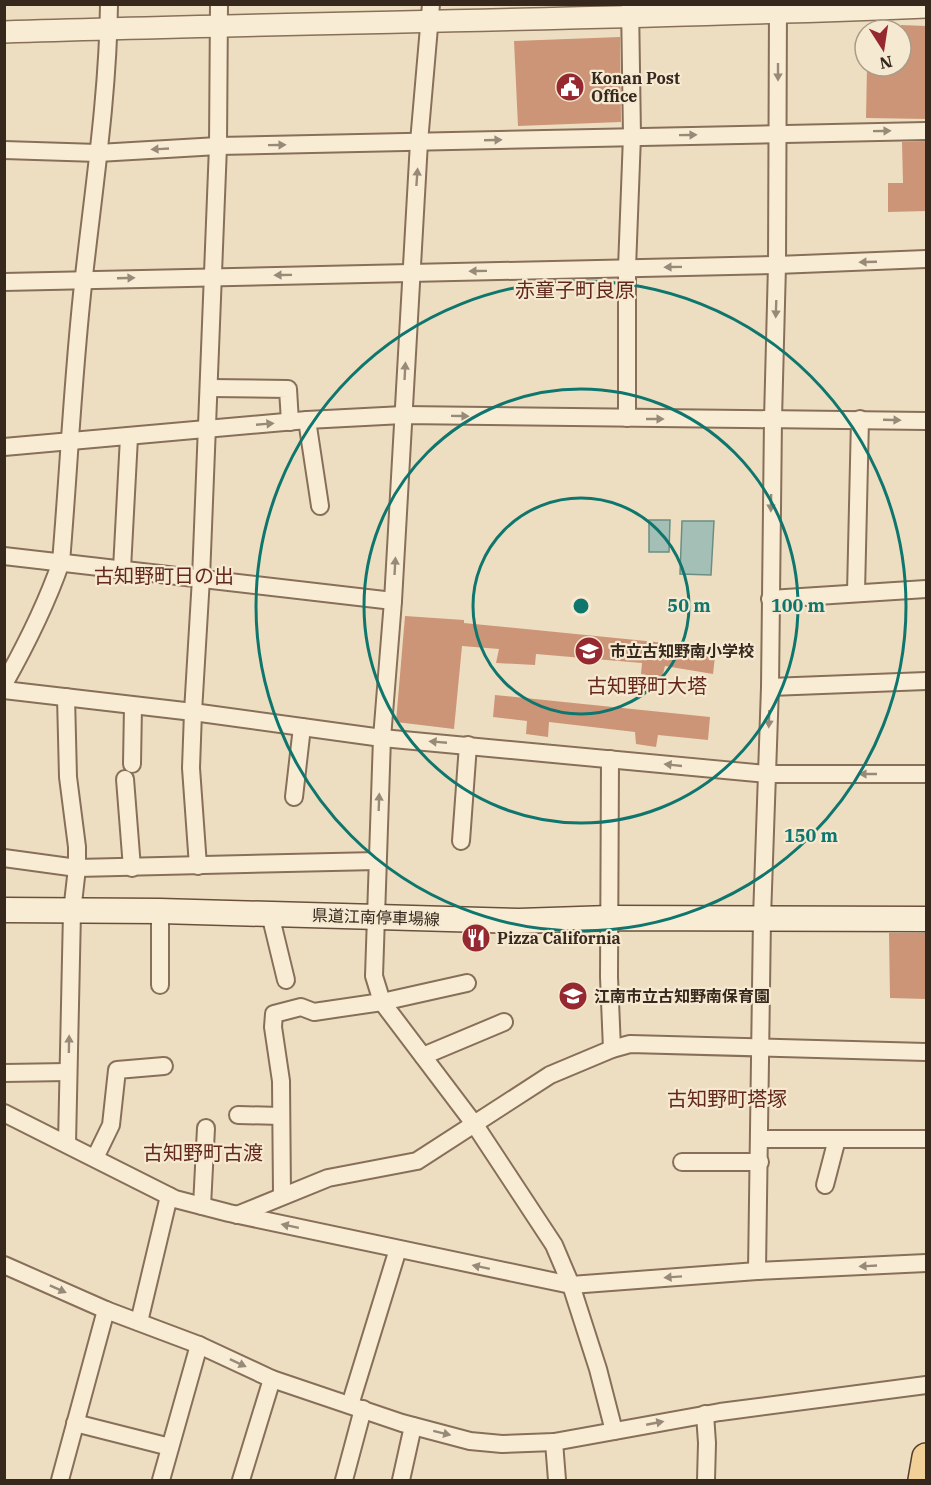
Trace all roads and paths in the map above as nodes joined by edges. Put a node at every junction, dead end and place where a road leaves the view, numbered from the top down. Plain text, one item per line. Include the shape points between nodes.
1 (110, 4) edge
2 (927, 7) edge
3 (778, 9) edge
4 (630, 11) edge
5 (431, 14) edge
6 (218, 15) edge
7 (109, 29) junction
8 (4, 33) edge
9 (927, 131) edge
10 (778, 133) junction
11 (632, 136) junction
12 (419, 142) junction
13 (218, 146) junction
14 (4, 150) edge
15 (98, 153) junction
16 (927, 259) edge
17 (777, 265) junction
18 (627, 268) junction
19 (411, 273) junction
20 (213, 276) junction
21 (83, 280) junction
22 (4, 282) edge
23 (209, 388) junction
24 (403, 415) junction
25 (627, 418) junction
26 (773, 419) junction
27 (860, 419) junction
28 (307, 420) junction
29 (927, 421) edge
30 (290, 422) junction
31 (207, 430) junction
32 (129, 437) junction
33 (71, 442) junction
34 (4, 447) edge
35 (320, 506) dead end
36 (4, 556) edge
37 (61, 562) junction
38 (122, 569) junction
39 (201, 578) junction
40 (927, 589) edge
41 (856, 593) junction
42 (770, 599) junction
43 (393, 601) junction
44 (927, 681) edge
45 (4, 684) edge
46 (770, 687) junction
47 (4, 690) edge
48 (66, 697) junction
49 (134, 706) junction
50 (193, 712) junction
51 (302, 727) junction
52 (382, 738) junction
53 (468, 745) junction
54 (610, 759) junction
55 (767, 774) junction
56 (927, 774) edge
57 (294, 797) dead end
58 (461, 841) dead end
59 (4, 858) edge
60 (377, 861) junction
61 (198, 866) junction
62 (77, 868) junction
63 (132, 868) junction
64 (4, 910) edge
65 (160, 911) junction
66 (72, 912) junction
67 (270, 914) junction
68 (375, 916) junction
69 (610, 918) junction
70 (762, 918) junction
71 (927, 919) edge
72 (286, 980) dead end
73 (467, 983) dead end
74 (160, 985) dead end
75 (382, 1002) junction
76 (504, 1022) dead end
77 (761, 1048) junction
78 (612, 1049) junction
79 (927, 1052) edge
80 (423, 1056) junction
81 (164, 1066) dead end
82 (4, 1072) edge
83 (68, 1072) junction
84 (4, 1113) edge
85 (238, 1115) dead end
86 (281, 1116) junction
87 (476, 1125) junction
88 (206, 1128) dead end
89 (760, 1139) junction
90 (837, 1139) junction
91 (927, 1139) edge
92 (67, 1144) junction
93 (95, 1158) junction
94 (682, 1162) dead end
95 (760, 1162) junction
96 (825, 1185) dead end
97 (282, 1195) junction
98 (169, 1196) junction
99 (202, 1206) junction
100 (237, 1215) junction
101 (398, 1249) junction
102 (927, 1263) edge
103 (4, 1265) edge
104 (757, 1271) junction
105 (571, 1285) junction
106 (106, 1310) junction
107 (139, 1322) junction
108 (199, 1345) junction
109 (272, 1379) junction
110 (927, 1385) edge
111 (356, 1407) junction
112 (705, 1414) junction
113 (75, 1423) junction
114 (413, 1426) junction
115 (614, 1431) junction
116 (555, 1442) junction
117 (170, 1448) junction
118 (927, 1457) edge
119 (60, 1480) edge
120 (161, 1480) edge
121 (241, 1480) edge
122 (344, 1480) edge
123 (401, 1480) edge
124 (557, 1480) edge
125 (706, 1480) edge
126 (922, 1480) edge

1 - 7 street
2 - 3 street
3 - 4 street
3 -> 10 street
4 - 5 street
4 - 11 street
5 - 6 street
5 - 12 street
6 - 7 street
6 - 13 street
7 - 8 street
7 - 15 street
10 -> 9 street
11 -> 10 street
10 - 17 street
12 -> 11 street
11 - 18 street
13 -> 12 street
19 -> 12 street
13 -> 15 street
13 - 20 street
14 - 15 street
15 - 21 street
16 -> 17 street
17 -> 18 street
17 -> 26 street
18 -> 19 street
18 - 25 street
19 -> 20 street
24 -> 19 street
21 -> 20 street
20 - 23 street
21 - 22 street
21 - 33 street
23 - 30 street via 288,389
23 - 31 street
24 -> 25 street
24 - 28 street
43 -> 24 street
25 -> 26 street
26 - 27 street
26 -> 42 street
27 -> 29 street
27 - 41 street
28 - 30 street
28 - 35 street
31 -> 30 street
31 - 32 street
31 - 39 street
32 - 33 street
32 - 38 street
33 - 34 street
33 - 37 street
36 - 37 street
37 - 38 street
37 - 45 street via 28,642
38 - 39 street
39 - 43 street
39 - 50 street
40 - 41 street
41 - 42 street
42 - 46 street
43 - 52 street
44 - 46 street
46 -> 55 street
47 - 48 street
48 - 49 street
48 - 62 street via 68,777
49 - 50 street
49 - 63 street via 129,771
50 - 51 street
50 - 61 street via 191,768
51 - 52 street
51 - 57 street
53 -> 52 street
60 -> 52 street
53 - 54 street
53 - 58 street
55 -> 54 street
54 - 69 street
56 -> 55 street
55 - 70 street
59 - 62 street
60 - 61 street
60 - 68 street
61 - 63 street
62 - 63 street
62 - 66 street
64 - 66 main road, 県道江南停車場線
65 - 66 main road, 県道江南停車場線
65 - 67 main road, 県道江南停車場線
65 - 74 street
83 -> 66 street
67 - 68 main road, 県道江南停車場線
67 - 72 street
68 - 69 main road, 県道江南停車場線 via 519,921
68 - 75 street via 374,976
69 - 70 main road, 県道江南停車場線
69 - 78 street
70 - 71 main road, 県道江南停車場線
70 - 77 street
73 - 75 street
75 - 80 street
75 - 86 street via 314,1011 301,1007 274,1014
76 - 80 street
77 - 78 street via 630,1044
77 - 79 street
77 - 89 street
78 - 87 street via 550,1075
80 - 87 street
81 - 93 street via 117,1070 111,1125
82 - 83 street
83 - 92 street
84 - 92 street
85 - 86 street
86 - 97 street
87 - 97 street via 417,1161 328,1178
87 - 105 street via 554,1245
88 - 99 street
89 - 90 street
89 - 95 street
90 - 91 street
90 - 96 street
92 - 93 street
93 - 98 street
94 - 95 street
95 - 104 street
97 - 100 street
98 - 99 street
98 - 107 street
99 - 100 street
101 -> 100 street
105 -> 101 street
101 - 111 street
102 -> 104 street
103 -> 106 street
104 -> 105 street
105 - 115 street
106 - 107 street
106 - 113 street
107 - 108 street
108 -> 109 street
108 - 117 street
109 - 111 street
109 - 121 street
110 - 112 street
111 - 114 street
111 - 122 street
115 -> 112 street
112 - 125 street
113 - 117 street
113 - 119 street
114 -> 116 street via 470,1441
114 - 123 street
115 - 116 street
116 - 124 street
117 - 120 street
118 - 126 main road

